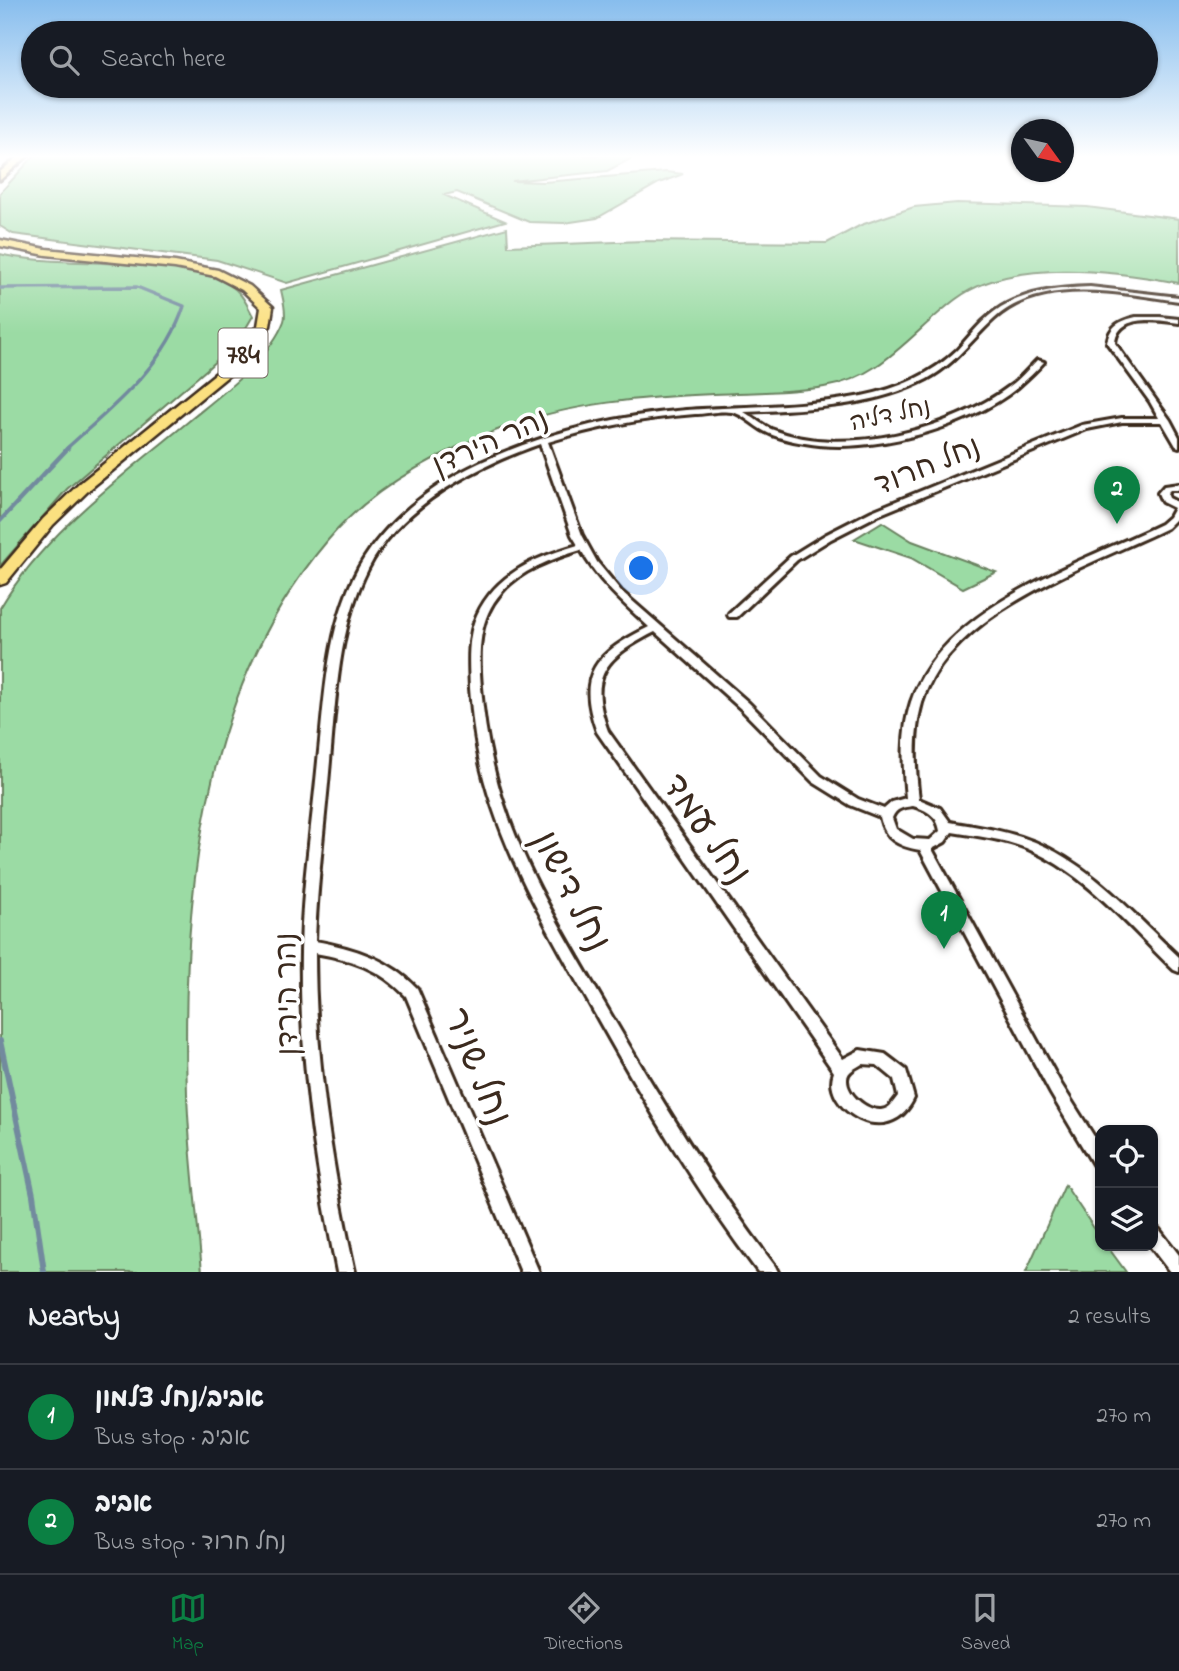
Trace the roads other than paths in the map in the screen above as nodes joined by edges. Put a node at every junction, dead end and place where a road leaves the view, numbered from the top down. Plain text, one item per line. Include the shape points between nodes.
1 (0, 243) edge
2 (1179, 299) edge
3 (1179, 321) edge
4 (1040, 362) dead end
5 (736, 410) junction
6 (1166, 420) junction
7 (543, 440) junction
8 (1179, 444) edge
9 (1179, 487) edge
10 (1179, 507) edge
11 (583, 547) junction
12 (0, 580) edge
13 (733, 615) dead end
14 (654, 628) junction
15 (913, 802) junction
16 (887, 815) junction
17 (946, 826) junction
18 (924, 846) junction
19 (308, 946) junction
20 (1179, 966) edge
21 (842, 1070) junction
22 (1095, 1152) edge
23 (1158, 1242) edge
24 (1179, 1269) edge
25 (346, 1272) edge
26 (530, 1272) edge
27 (769, 1272) edge

1 - 12 main road, 784 via 218,273 246,288 267,307 264,326 230,368 85,486
2 - 5 street, נהר הירדן via 1095,291 1034,295 996,313 946,365 909,385 833,402
3 - 6 street via 1136,320 1115,327 1110,334 1118,355
4 - 5 street, נחל דליה via 1016,387 981,409 863,442 789,438 758,428
5 - 7 street, נהר הירדן via 633,419
6 - 8 street
6 - 13 street, נחל חרוד via 1091,425 875,513 794,558
7 - 11 street
7 - 19 street, נהר הירדן via 472,469 432,495 396,526 366,564 344,611 332,669
9 - 10 street via 1162,493
10 - 15 street via 1164,526 998,607 946,647 917,699 911,729
11 - 14 street via 613,588
11 - 27 street, נחל דישון via 526,567 494,594 482,614 475,702 486,770 515,849 572,960 695,1172
14 - 16 street via 755,715 817,779 853,802
14 - 21 street, נחל עמד via 614,651 598,669 592,691 596,717
15 - 16 street via 896,805
15 - 17 street via 935,810
16 - 18 street via 888,828 897,837
17 - 18 street via 942,838
17 - 20 street via 1007,838 1065,862
18 - 22 street
19 - 25 street, נהר הירדן via 314,1091
19 - 26 street, נחל שניר via 369,960 412,992
21 - 21 street via 842,1093 860,1112 886,1116 904,1103 904,1080 885,1062 860,1058
23 - 24 street

